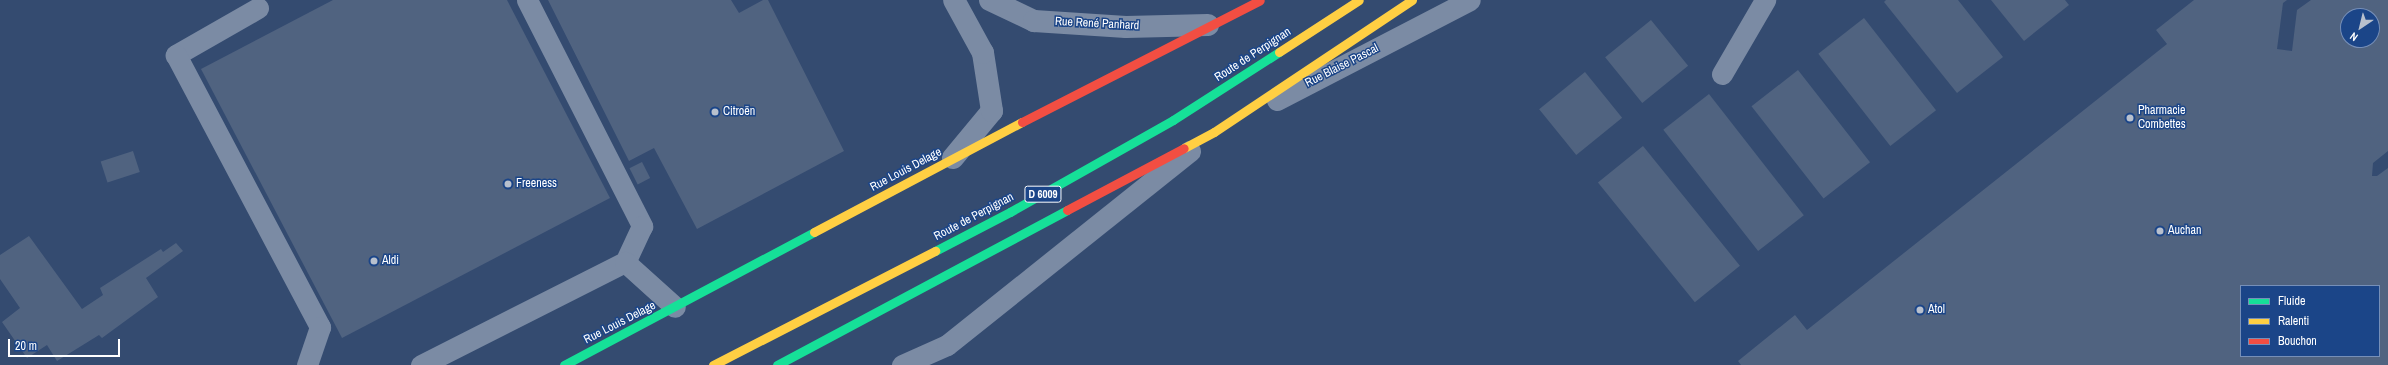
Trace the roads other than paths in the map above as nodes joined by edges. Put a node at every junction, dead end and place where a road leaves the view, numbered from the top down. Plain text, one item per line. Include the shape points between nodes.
1 (527, 0) edge
2 (954, 0) edge
3 (990, 0) edge
4 (1260, 0) edge
5 (1359, 0) edge
6 (1412, 0) edge
7 (1470, 0) edge
8 (1765, 0) edge
9 (258, 8) dead end
10 (1208, 25) junction
11 (1722, 74) dead end
12 (1214, 132) junction
13 (953, 158) junction
14 (625, 262) junction
15 (675, 307) junction
16 (307, 365) edge
17 (421, 365) edge
18 (564, 365) edge
19 (713, 365) edge
20 (777, 365) edge
21 (902, 365) edge

1 - 14 lane via 642,226
2 - 13 street via 983,53 992,110
3 - 10 street, Rue René Panhard via 1034,21 1126,27
4 - 10 main road, Rue Louis Delage
5 - 19 main road, Route de Perpignan / D 6009 via 1173,120 1010,212
6 - 12 main road, D 6009
7 - 12 lane, Rue Blaise Pascal
8 - 11 lane
9 - 16 lane via 176,55 320,327
10 - 13 main road, Rue Louis Delage
12 - 20 main road, D 6009
12 - 21 lane, Rue Blaise Pascal via 947,345
13 - 15 main road, Rue Louis Delage
14 - 15 lane
14 - 17 lane
15 - 18 main road, Rue Louis Delage

